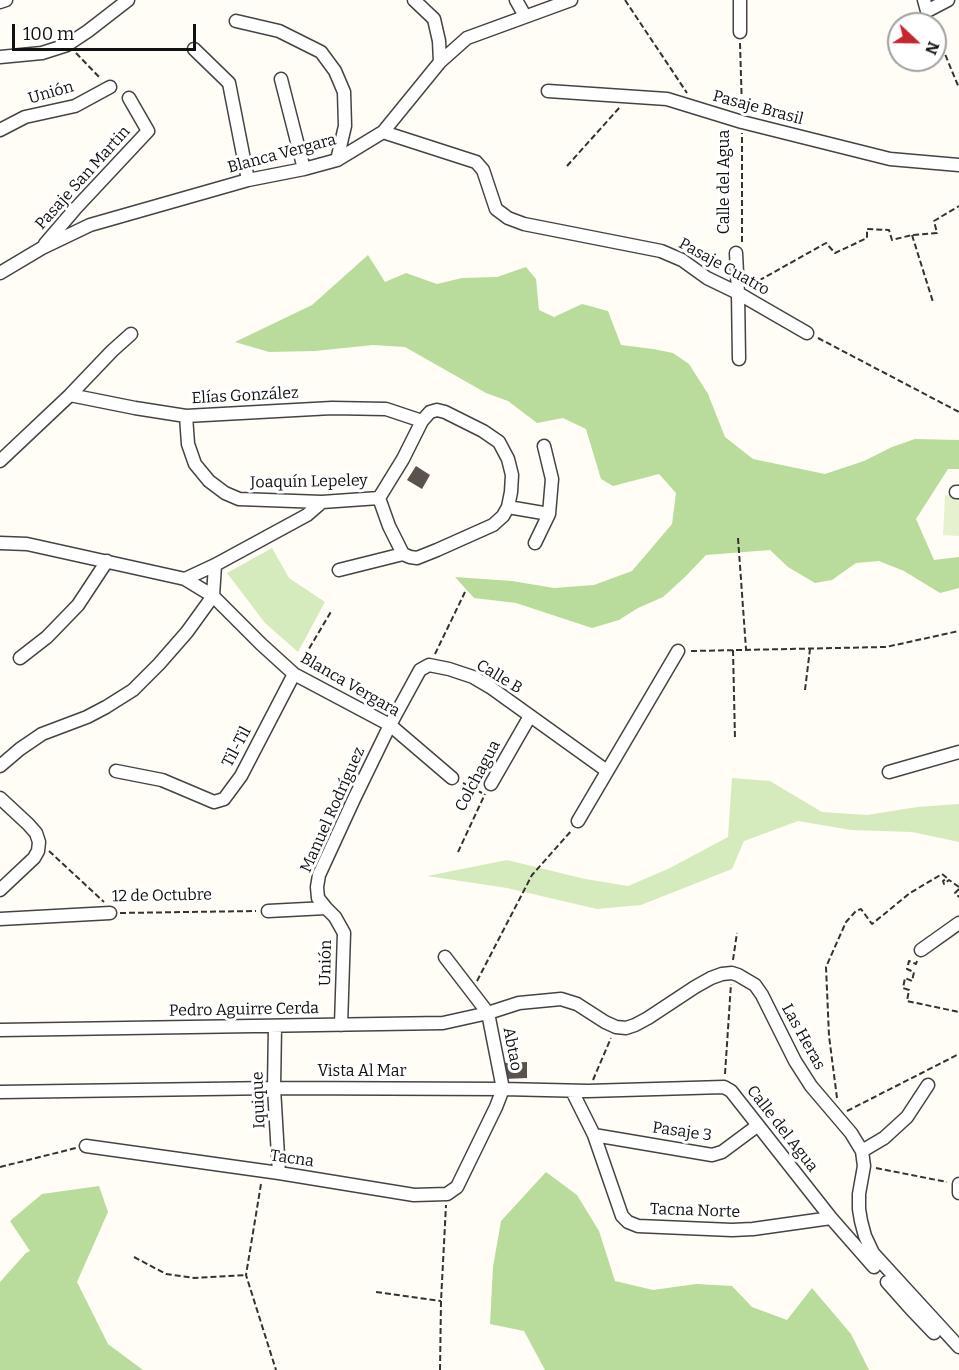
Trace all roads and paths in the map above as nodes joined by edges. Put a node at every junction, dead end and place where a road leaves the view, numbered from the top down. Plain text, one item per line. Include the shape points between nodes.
1 (6, 0) edge
2 (128, 0) edge
3 (414, 0) edge
4 (516, 0) edge
5 (625, 0) edge
6 (740, 0) edge
7 (948, 0) edge
8 (563, 1) edge
9 (0, 2) edge
10 (926, 6) edge
11 (525, 16) junction
12 (236, 21) dead end
13 (740, 32) joint
14 (68, 45) junction
15 (194, 49) dead end
16 (0, 57) edge
17 (947, 59) edge
18 (440, 62) junction
19 (281, 79) dead end
20 (110, 87) joint
21 (959, 88) edge
22 (548, 91) dead end
23 (630, 96) junction
24 (129, 98) dead end
25 (698, 109) junction
26 (742, 122) junction
27 (0, 130) edge
28 (383, 132) junction
29 (337, 160) junction
30 (959, 165) edge
31 (567, 166) dead end
32 (304, 169) junction
33 (248, 180) junction
34 (959, 206) edge
35 (912, 235) junction
36 (42, 248) junction
37 (736, 253) joint
38 (0, 273) edge
39 (738, 293) junction
40 (933, 302) dead end
41 (807, 333) joint
42 (131, 334) dead end
43 (740, 359) dead end
44 (70, 395) junction
45 (959, 412) edge
46 (186, 416) junction
47 (422, 421) junction
48 (544, 446) dead end
49 (0, 461) edge
50 (379, 498) junction
51 (322, 501) junction
52 (508, 507) junction
53 (549, 514) junction
54 (738, 538) dead end
55 (0, 543) edge
56 (535, 543) dead end
57 (403, 554) junction
58 (107, 561) junction
59 (215, 565) junction
60 (339, 570) dead end
61 (185, 579) junction
62 (465, 592) dead end
63 (213, 596) junction
64 (332, 610) dead end
65 (959, 631) edge
66 (810, 649) junction
67 (734, 650) junction
68 (746, 650) junction
69 (678, 651) joint
70 (20, 658) dead end
71 (429, 665) junction
72 (294, 674) junction
73 (805, 690) dead end
74 (530, 716) junction
75 (390, 725) junction
76 (735, 739) dead end
77 (959, 752) edge
78 (0, 766) edge
79 (116, 771) dead end
80 (607, 771) junction
81 (889, 772) dead end
82 (452, 778) joint
83 (488, 789) junction
84 (0, 798) edge
85 (578, 821) joint
86 (39, 842) junction
87 (458, 852) dead end
88 (959, 888) edge
89 (0, 890) edge
90 (959, 897) edge
91 (326, 908) junction
92 (268, 911) joint
93 (110, 913) junction
94 (0, 919) edge
95 (959, 923) edge
96 (737, 933) dead end
97 (921, 950) joint
98 (445, 957) dead end
99 (732, 973) junction
100 (472, 992) junction
101 (959, 1012) edge
102 (488, 1013) junction
103 (341, 1025) junction
104 (274, 1026) junction
105 (615, 1027) junction
106 (0, 1030) edge
107 (959, 1054) edge
108 (928, 1085) dead end
109 (274, 1088) junction
110 (724, 1088) junction
111 (503, 1089) junction
112 (572, 1091) junction
113 (588, 1091) junction
114 (0, 1092) edge
115 (836, 1116) junction
116 (757, 1126) junction
117 (594, 1135) junction
118 (86, 1146) joint
119 (862, 1151) junction
120 (864, 1166) junction
121 (0, 1167) edge
122 (263, 1172) junction
123 (279, 1173) junction
124 (959, 1184) edge
125 (959, 1193) edge
126 (447, 1194) junction
127 (831, 1218) junction
128 (134, 1257) dead end
129 (246, 1275) junction
130 (887, 1276) junction
131 (376, 1292) dead end
132 (441, 1301) junction
133 (934, 1333) dead end
134 (959, 1347) edge
135 (276, 1370) edge
136 (440, 1370) edge

1 - 9 street
2 - 14 street
3 - 18 street via 434,19
4 - 11 street
5 - 25 path
6 - 13 street
7 - 10 street
8 - 11 street, Blanca Vergara
11 - 18 street, Blanca Vergara via 467,38
12 - 29 street via 279,31 321,52 335,70 344,92 345,126
13 - 26 path, Calle del Agua
14 - 16 street
14 - 20 path
15 - 33 street via 229,84
17 - 21 path
18 - 28 street, Blanca Vergara
19 - 32 street
20 - 27 street, Unión via 75,106 26,117
22 - 23 street, Pasaje Brasil
23 - 25 street, Pasaje Brasil via 667,99
23 - 31 path
24 - 36 street, Pasaje San Martin via 148,131
25 - 26 street, Pasaje Brasil
26 - 30 street, Pasaje Brasil via 890,159
26 - 37 path, Calle del Agua via 742,253
28 - 29 street, Blanca Vergara
28 - 39 street, Pasaje Cuatro via 476,162 483,170 496,209 508,218 661,251
29 - 32 street, Blanca Vergara
32 - 33 street, Blanca Vergara
33 - 36 street, Blanca Vergara via 90,225
34 - 35 path via 934,221 938,233
35 - 39 path via 892,240 889,230 867,229 867,238 836,253 826,243
35 - 40 path
36 - 38 street, Blanca Vergara
37 - 39 street, Calle del Agua
39 - 41 street, Pasaje Cuatro
39 - 43 street, Calle del Agua
41 - 45 path
42 - 44 street
44 - 46 street, Elías González
44 - 49 street
46 - 47 street, Elías González via 386,409
46 - 51 street, Joaquín Lepeley via 188,444 195,464 225,494 239,499
47 - 50 street
47 - 52 street via 430,412 445,412 499,442 512,475
48 - 53 street via 552,478
50 - 51 street, Joaquín Lepeley
50 - 57 street
51 - 59 street via 307,515
52 - 53 street
52 - 57 street via 493,525 417,558
53 - 56 street
54 - 68 path
55 - 58 street, Blanca Vergara via 27,544
57 - 60 street
58 - 61 street, Blanca Vergara
58 - 70 street via 78,605
59 - 61 street
59 - 63 street
61 - 63 street, Blanca Vergara
62 - 71 path
63 - 72 street, Blanca Vergara
63 - 78 street via 187,632 133,690 87,717 42,734
64 - 72 path
65 - 66 path via 886,648
66 - 68 path
66 - 73 path
67 - 68 path
67 - 69 path
67 - 76 path
69 - 80 street
71 - 74 street, Calle B via 473,677
71 - 75 street via 420,670
72 - 75 street, Blanca Vergara
72 - 79 street, Til-Til via 241,776 224,799 214,802 162,780
74 - 80 street, Calle B
74 - 83 street, Colchagua
75 - 82 street, Blanca Vergara
75 - 91 street, Manuel Rodríguez via 320,875 318,898
77 - 81 street
80 - 85 street
82 - 83 path
83 - 87 path, Colchagua
84 - 86 street via 36,833
85 - 100 path via 532,875
86 - 89 street via 34,858
86 - 93 path via 108,905
88 - 90 path via 955,893
88 - 115 path via 949,880 944,884 947,878 942,874 910,893 872,924 861,909 846,922 826,967
91 - 92 street
91 - 103 street, Unión via 344,933
92 - 93 path, 12 de Octubre
93 - 94 street, 12 de Octubre
95 - 97 street
96 - 99 path, Calle del Agua
97 - 101 path via 916,964 909,961 907,969 914,972 912,981 905,978 907,1001
98 - 100 street, Abtao
99 - 105 street via 711,978 635,1025
99 - 110 path, Calle del Agua
99 - 115 street, Las Heras via 755,985 811,1086
100 - 102 street, Abtao
102 - 103 street, Pedro Aguirre Cerda via 443,1023
102 - 105 street via 519,1003 561,999
102 - 111 street, Abtao
103 - 104 street, Pedro Aguirre Cerda
104 - 106 street, Pedro Aguirre Cerda
104 - 109 street, Iquique
105 - 113 path
107 - 115 path
108 - 119 street via 907,1117
109 - 111 street, Vista Al Mar
109 - 114 street, Vista Al Mar
109 - 123 street, Iquique
110 - 113 street, Vista Al Mar
110 - 116 street, Calle del Agua
111 - 112 street, Vista Al Mar
111 - 126 street, Abtao via 457,1187
112 - 113 street, Vista Al Mar
112 - 117 street, Tacna Norte
115 - 119 street, Las Heras
116 - 117 street, Pasaje 3 via 712,1155
116 - 127 street, Calle del Agua
117 - 127 street, Tacna Norte via 622,1216 638,1226 732,1230
118 - 121 path
118 - 122 street, Tacna
119 - 120 street, Las Heras
120 - 124 path
120 - 130 street, Las Heras via 859,1194 861,1221
122 - 123 street, Tacna
122 - 129 path
123 - 126 street, Tacna via 414,1195
124 - 125 street
126 - 132 path
127 - 130 street, Calle del Agua
128 - 129 path via 166,1274 195,1278
129 - 135 path
130 - 133 street, Las Heras via 910,1309
130 - 134 street, Las Heras
131 - 132 path
132 - 136 path

